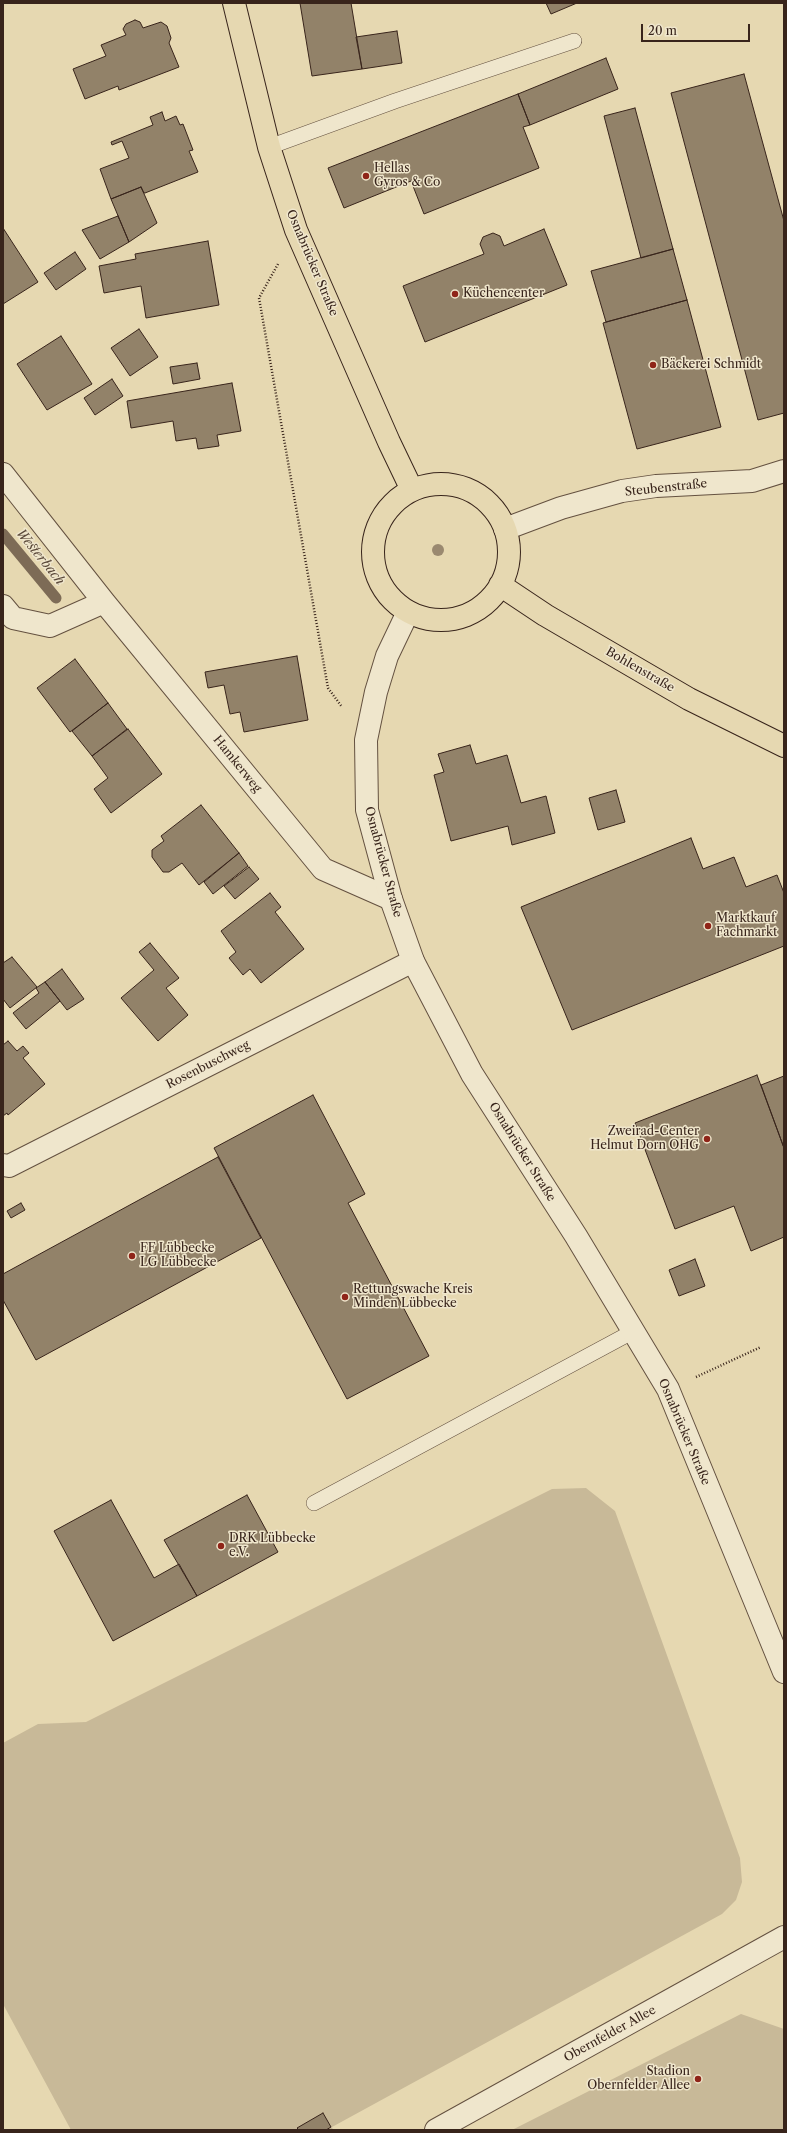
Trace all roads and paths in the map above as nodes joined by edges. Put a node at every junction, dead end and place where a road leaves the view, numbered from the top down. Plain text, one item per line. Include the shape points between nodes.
1 (234, 3) edge
2 (574, 41) dead end
3 (269, 146) junction
4 (296, 230) junction
5 (784, 471) edge
6 (3, 474) edge
7 (412, 490) junction
8 (505, 529) junction
9 (500, 585) junction
10 (104, 602) junction
11 (3, 606) edge
12 (408, 612) junction
13 (366, 740) junction
14 (784, 746) edge
15 (391, 899) junction
16 (413, 961) junction
17 (3, 1164) edge
18 (634, 1331) junction
19 (761, 1347) dead end
20 (668, 1389) junction
21 (314, 1503) dead end
22 (784, 1672) edge
23 (784, 1937) edge
24 (436, 2130) edge

1 - 3 main road, Osnabrücker Straße
2 - 3 lane via 395,100
3 - 4 main road, Osnabrücker Straße
4 - 7 main road, Osnabrücker Straße
4 - 13 path via 259,298 328,688
5 - 8 street, Steubenstraße via 752,481 656,486 622,491 561,508
6 - 10 street, Hamkerweg
7 - 8 main road via 430,485 449,484 467,490 483,499 496,513
7 - 12 main road via 394,502 381,519 374,539 373,553 379,581 391,599
8 - 9 main road via 507,567
9 - 12 main road via 487,602 469,614 449,620 428,619
9 - 14 main road, Bohlenstraße via 689,699
10 - 11 street via 50,626 13,618
10 - 15 street, Hamkerweg via 323,869
12 - 13 street, Osnabrücker Straße via 387,656
13 - 15 street, Osnabrücker Straße via 367,810
15 - 16 street, Osnabrücker Straße
16 - 17 street, Rosenbuschweg via 9,1166
16 - 18 street, Osnabrücker Straße via 472,1074
18 - 20 street, Osnabrücker Straße
18 - 21 lane
19 - 20 path
20 - 22 street, Osnabrücker Straße
23 - 24 street, Obernfelder Allee

